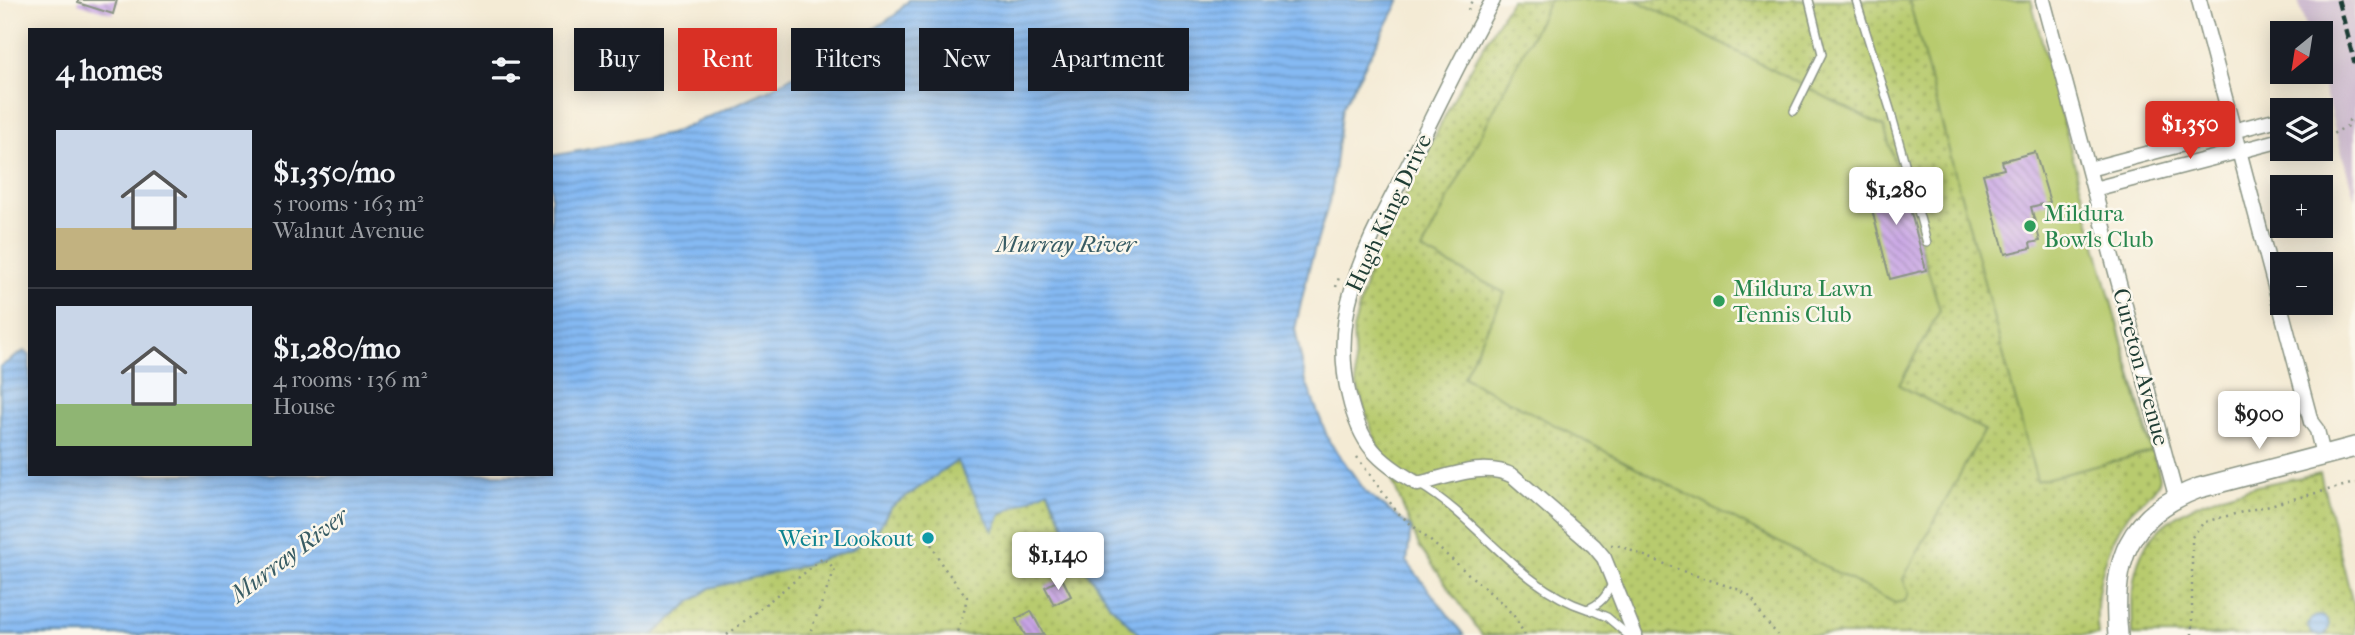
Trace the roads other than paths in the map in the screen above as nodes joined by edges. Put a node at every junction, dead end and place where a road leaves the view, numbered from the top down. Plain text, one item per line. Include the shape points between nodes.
1 (1493, 0) edge
2 (1809, 0) edge
3 (1856, 0) edge
4 (2043, 0) edge
5 (2199, 0) edge
6 (1794, 111) dead end
7 (2270, 121) edge
8 (2260, 124) junction
9 (2233, 132) junction
10 (2270, 143) edge
11 (2266, 144) junction
12 (2238, 152) junction
13 (2136, 156) junction
14 (2089, 169) junction
15 (2142, 176) junction
16 (2094, 189) junction
17 (1927, 243) dead end
18 (2355, 447) edge
19 (2323, 455) junction
20 (1418, 484) junction
21 (2176, 496) junction
22 (1615, 580) junction
23 (1587, 609) junction
24 (1628, 635) edge
25 (1635, 635) edge
26 (2118, 635) edge

1 - 20 street, Hugh King Drive via 1374,235 1353,282 1345,315 1343,373 1363,437 1389,468
2 - 6 lane via 1822,54
3 - 17 lane
4 - 14 street, Cureton Avenue
5 - 9 street
7 - 8 street
8 - 9 street
8 - 11 lane
9 - 12 street
9 - 13 street
10 - 11 street
11 - 12 street
12 - 15 street
12 - 19 street
13 - 14 street
13 - 15 lane
14 - 16 street, Cureton Avenue
15 - 16 street
16 - 21 street, Cureton Avenue
18 - 19 street
19 - 21 street
20 - 22 street via 1487,468 1502,470 1594,545
20 - 23 lane via 1535,583
21 - 26 street via 2144,521 2126,551 2117,591
22 - 23 lane via 1604,599
22 - 25 street
23 - 24 lane via 1607,617

